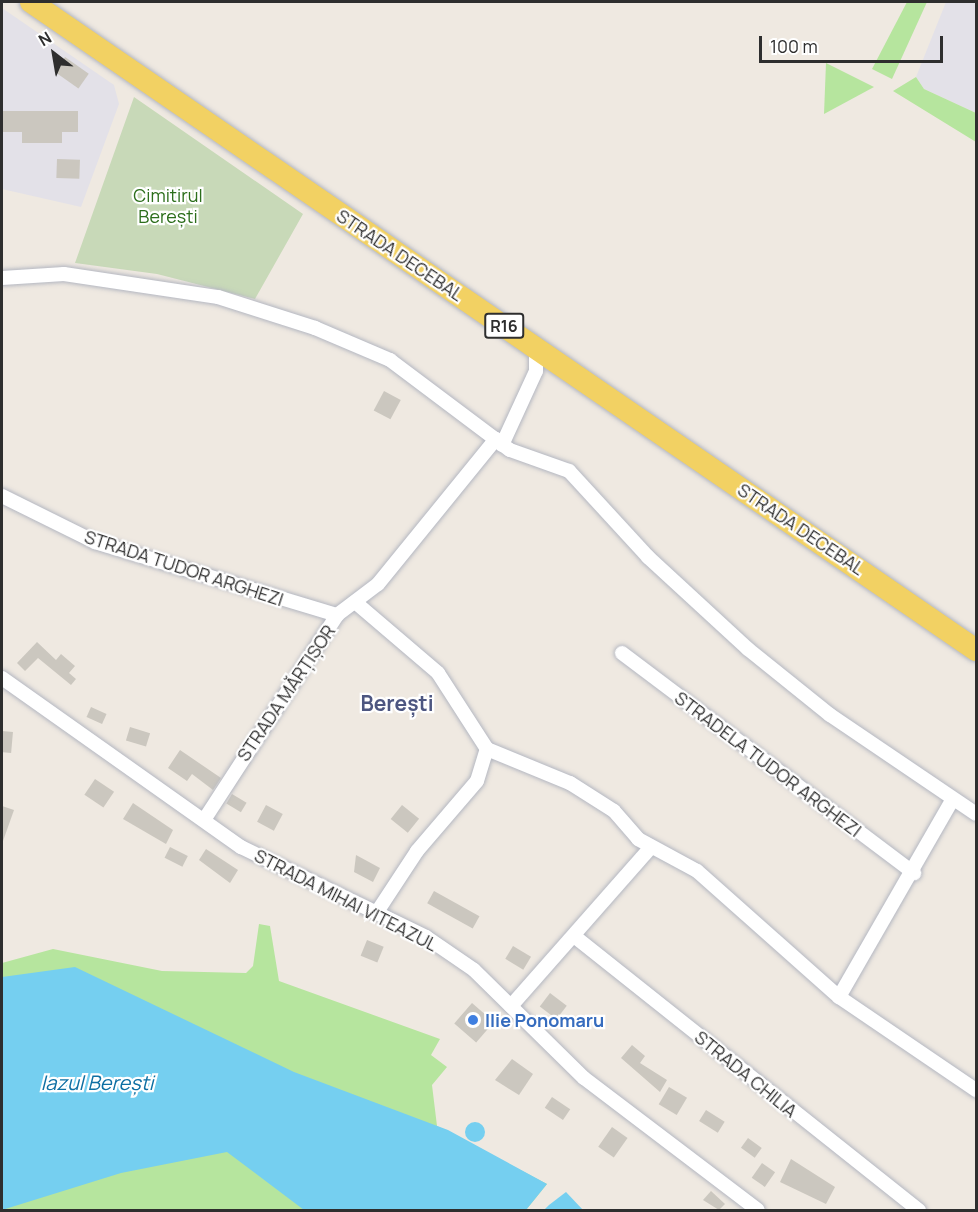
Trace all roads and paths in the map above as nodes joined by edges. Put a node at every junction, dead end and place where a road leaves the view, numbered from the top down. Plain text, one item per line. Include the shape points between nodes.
1 (31, 2) edge
2 (2, 278) edge
3 (536, 348) junction
4 (499, 442) junction
5 (2, 496) edge
6 (355, 602) junction
7 (338, 615) junction
8 (976, 650) edge
9 (622, 653) dead end
10 (2, 678) edge
11 (487, 748) junction
12 (953, 799) junction
13 (976, 814) edge
14 (204, 820) junction
15 (651, 847) junction
16 (914, 873) junction
17 (377, 912) junction
18 (574, 936) junction
19 (839, 997) junction
20 (511, 1006) junction
21 (976, 1090) edge
22 (758, 1210) edge
23 (919, 1210) edge

1 - 3 main road, STRADA DECEBAL / R16
2 - 4 street via 64,274 128,281 273,313 390,360
3 - 4 street, STRADA MĂRȚIȘOR via 536,371
3 - 8 main road, STRADA DECEBAL / R16
4 - 6 street, STRADA MĂRȚIȘOR via 378,584
4 - 12 street via 569,471 648,557 748,649 830,715
5 - 7 street, STRADA TUDOR ARGHEZI via 95,542
6 - 7 street, STRADA MĂRȚIȘOR
6 - 11 street via 438,673
7 - 14 street, STRADA MĂRȚIȘOR
9 - 16 street, STRADELA TUDOR ARGHEZI
10 - 14 street, STRADA MIHAI VITEAZUL
11 - 15 street via 570,783 614,811
11 - 17 street via 477,781 417,851
12 - 13 street
12 - 16 street
14 - 17 street, STRADA MIHAI VITEAZUL via 241,848
15 - 18 street
15 - 19 street via 697,871
16 - 19 street
17 - 20 street, STRADA MIHAI VITEAZUL via 474,970
18 - 20 street
18 - 23 street, STRADA CHILIA
19 - 21 street
20 - 22 street, STRADA MIHAI VITEAZUL via 584,1078

